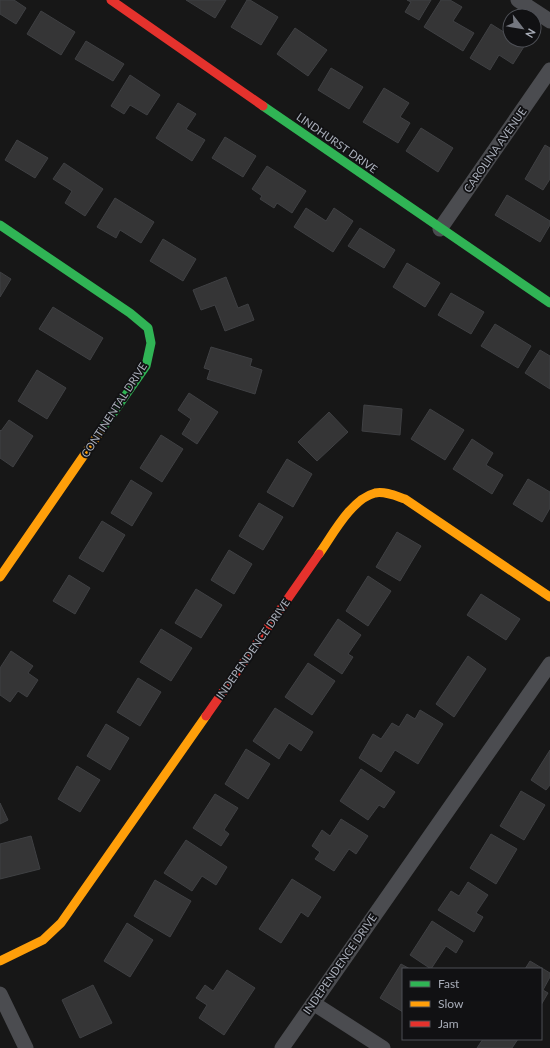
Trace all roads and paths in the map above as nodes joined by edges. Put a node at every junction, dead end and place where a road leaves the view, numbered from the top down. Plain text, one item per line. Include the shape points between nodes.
1 (111, 0) edge
2 (518, 0) edge
3 (550, 21) edge
4 (550, 70) edge
5 (0, 225) edge
6 (440, 229) junction
7 (550, 303) edge
8 (0, 577) edge
9 (550, 597) edge
10 (550, 664) edge
11 (0, 961) edge
12 (0, 994) edge
13 (313, 1003) junction
14 (26, 1048) edge
15 (282, 1048) edge
16 (383, 1048) edge

1 - 6 street, LINDHURST DRIVE
2 - 3 street
4 - 6 street, CAROLINA AVENUE
5 - 8 street, CONTINENTAL DRIVE via 130,313 148,328 151,343 146,366
6 - 7 street, LINDHURST DRIVE
9 - 11 street, INDEPENDENCE DRIVE via 405,500 382,492 366,496 349,511 61,923 43,940
10 - 13 street, INDEPENDENCE DRIVE
12 - 14 street
13 - 15 street, INDEPENDENCE DRIVE
13 - 16 street

